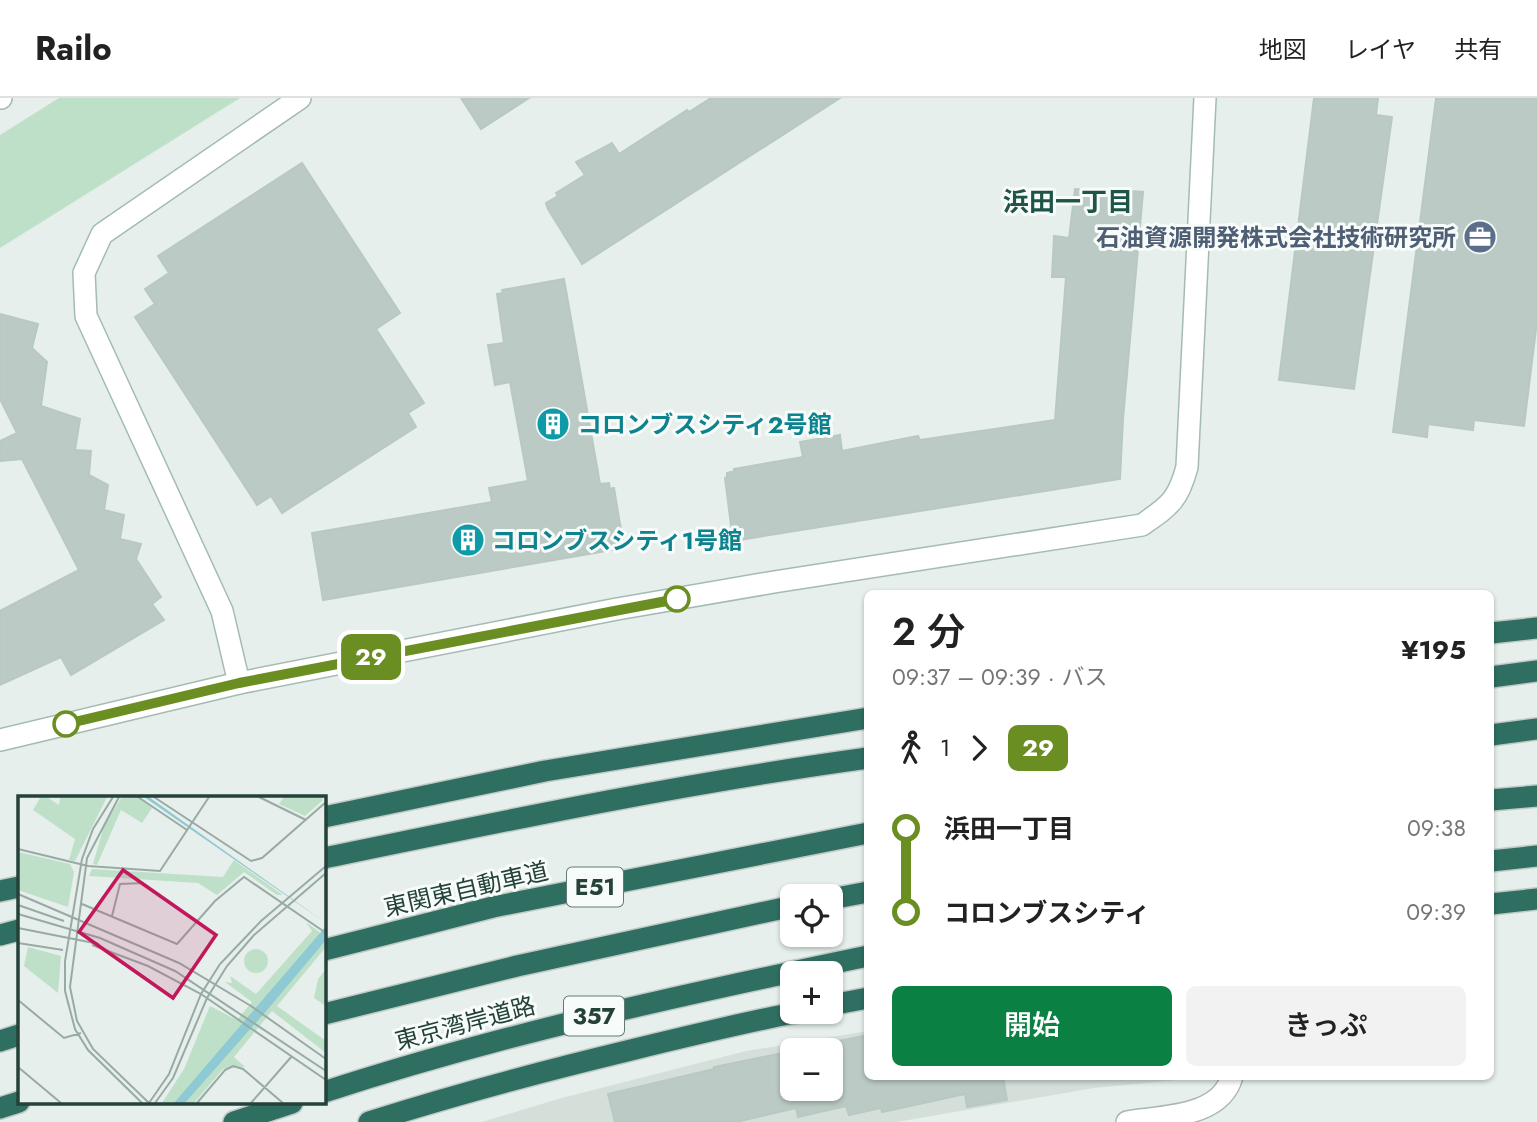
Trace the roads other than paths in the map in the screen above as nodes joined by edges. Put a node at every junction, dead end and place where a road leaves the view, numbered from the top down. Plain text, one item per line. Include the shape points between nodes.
1 (300, 98) edge
2 (1205, 98) edge
3 (1537, 628) edge
4 (1494, 633) edge
5 (1537, 671) edge
6 (1494, 677) edge
7 (239, 683) junction
8 (864, 719) edge
9 (1537, 729) edge
10 (1494, 734) edge
11 (0, 740) edge
12 (864, 759) edge
13 (1537, 796) edge
14 (1494, 800) edge
15 (326, 817) edge
16 (864, 834) edge
17 (1537, 856) edge
18 (326, 858) edge
19 (1494, 861) edge
20 (18, 887) edge
21 (0, 891) edge
22 (864, 893) edge
23 (843, 897) edge
24 (1537, 899) edge
25 (1494, 904) edge
26 (780, 909) edge
27 (18, 930) edge
28 (0, 935) edge
29 (326, 949) edge
30 (864, 957) edge
31 (864, 999) edge
32 (843, 1003) edge
33 (326, 1014) edge
34 (780, 1016) edge
35 (18, 1035) edge
36 (0, 1041) edge
37 (1231, 1080) edge
38 (326, 1091) edge
39 (289, 1104) edge
40 (234, 1122) edge
41 (369, 1122) edge
42 (1127, 1122) edge

1 - 7 street via 102,234 84,273 86,316 222,611
2 - 7 street via 1187,467 1171,504 1142,525 617,609
3 - 4 highway
5 - 6 highway
7 - 11 street
8 - 15 highway via 545,771
9 - 10 highway
12 - 18 highway via 563,809
13 - 14 highway
16 - 29 highway, 東関東自動車道 / E51 via 493,907
17 - 19 highway
20 - 21 highway
22 - 23 highway
24 - 25 highway
26 - 33 highway, E51
27 - 28 highway
30 - 38 highway, 東京湾岸道路 / 357 via 520,1034
31 - 32 highway
34 - 41 highway, 357 via 578,1063
35 - 36 highway
37 - 42 street via 1219,1100 1203,1109
39 - 40 highway

